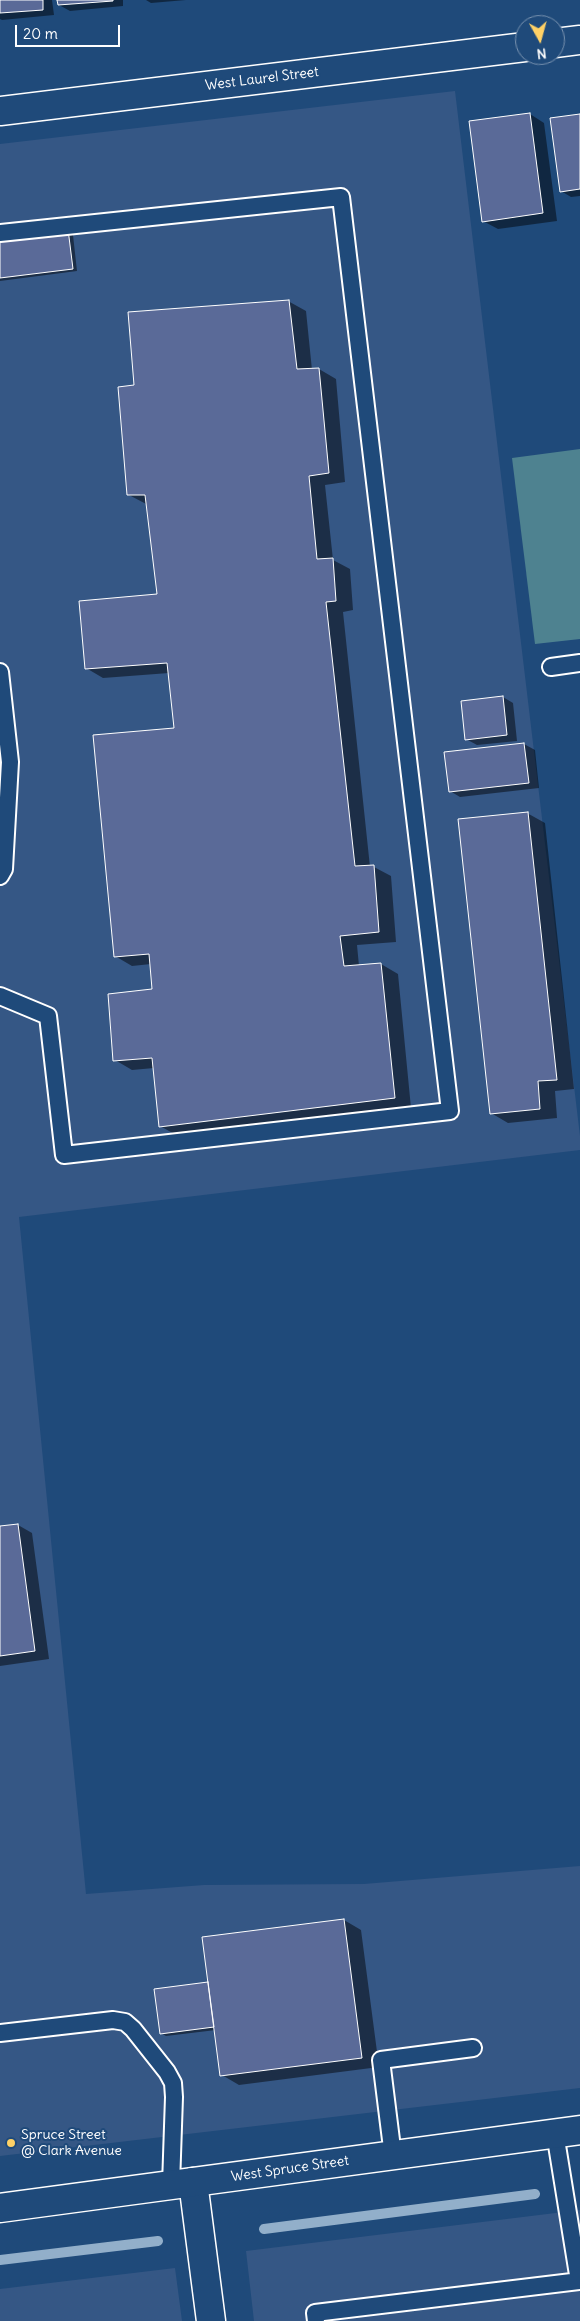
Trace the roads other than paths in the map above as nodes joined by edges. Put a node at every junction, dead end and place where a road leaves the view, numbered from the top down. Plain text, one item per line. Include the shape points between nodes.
1 (580, 40) edge
2 (565, 42) edge
3 (515, 48) edge
4 (0, 111) edge
5 (0, 233) edge
6 (580, 663) edge
7 (551, 667) dead end
8 (0, 672) edge
9 (5, 762) edge
10 (0, 876) edge
11 (0, 996) edge
12 (0, 2032) edge
13 (473, 2048) dead end
14 (568, 2132) edge
15 (393, 2156) junction
16 (182, 2184) junction
17 (0, 2208) edge
18 (579, 2281) edge
19 (210, 2321) edge
20 (316, 2321) edge

1 - 2 street
3 - 4 street, West Laurel Street
5 - 11 lane via 341,197 450,1112 64,1155 48,1016
6 - 7 lane
8 - 9 lane
9 - 10 lane via 4,869
12 - 16 lane via 113,2020 125,2022 173,2083
13 - 15 lane via 381,2060
14 - 15 street, West Spruce Street
14 - 18 lane
15 - 16 street, West Spruce Street
16 - 17 street, West Spruce Street
16 - 19 street
18 - 20 lane via 315,2313

